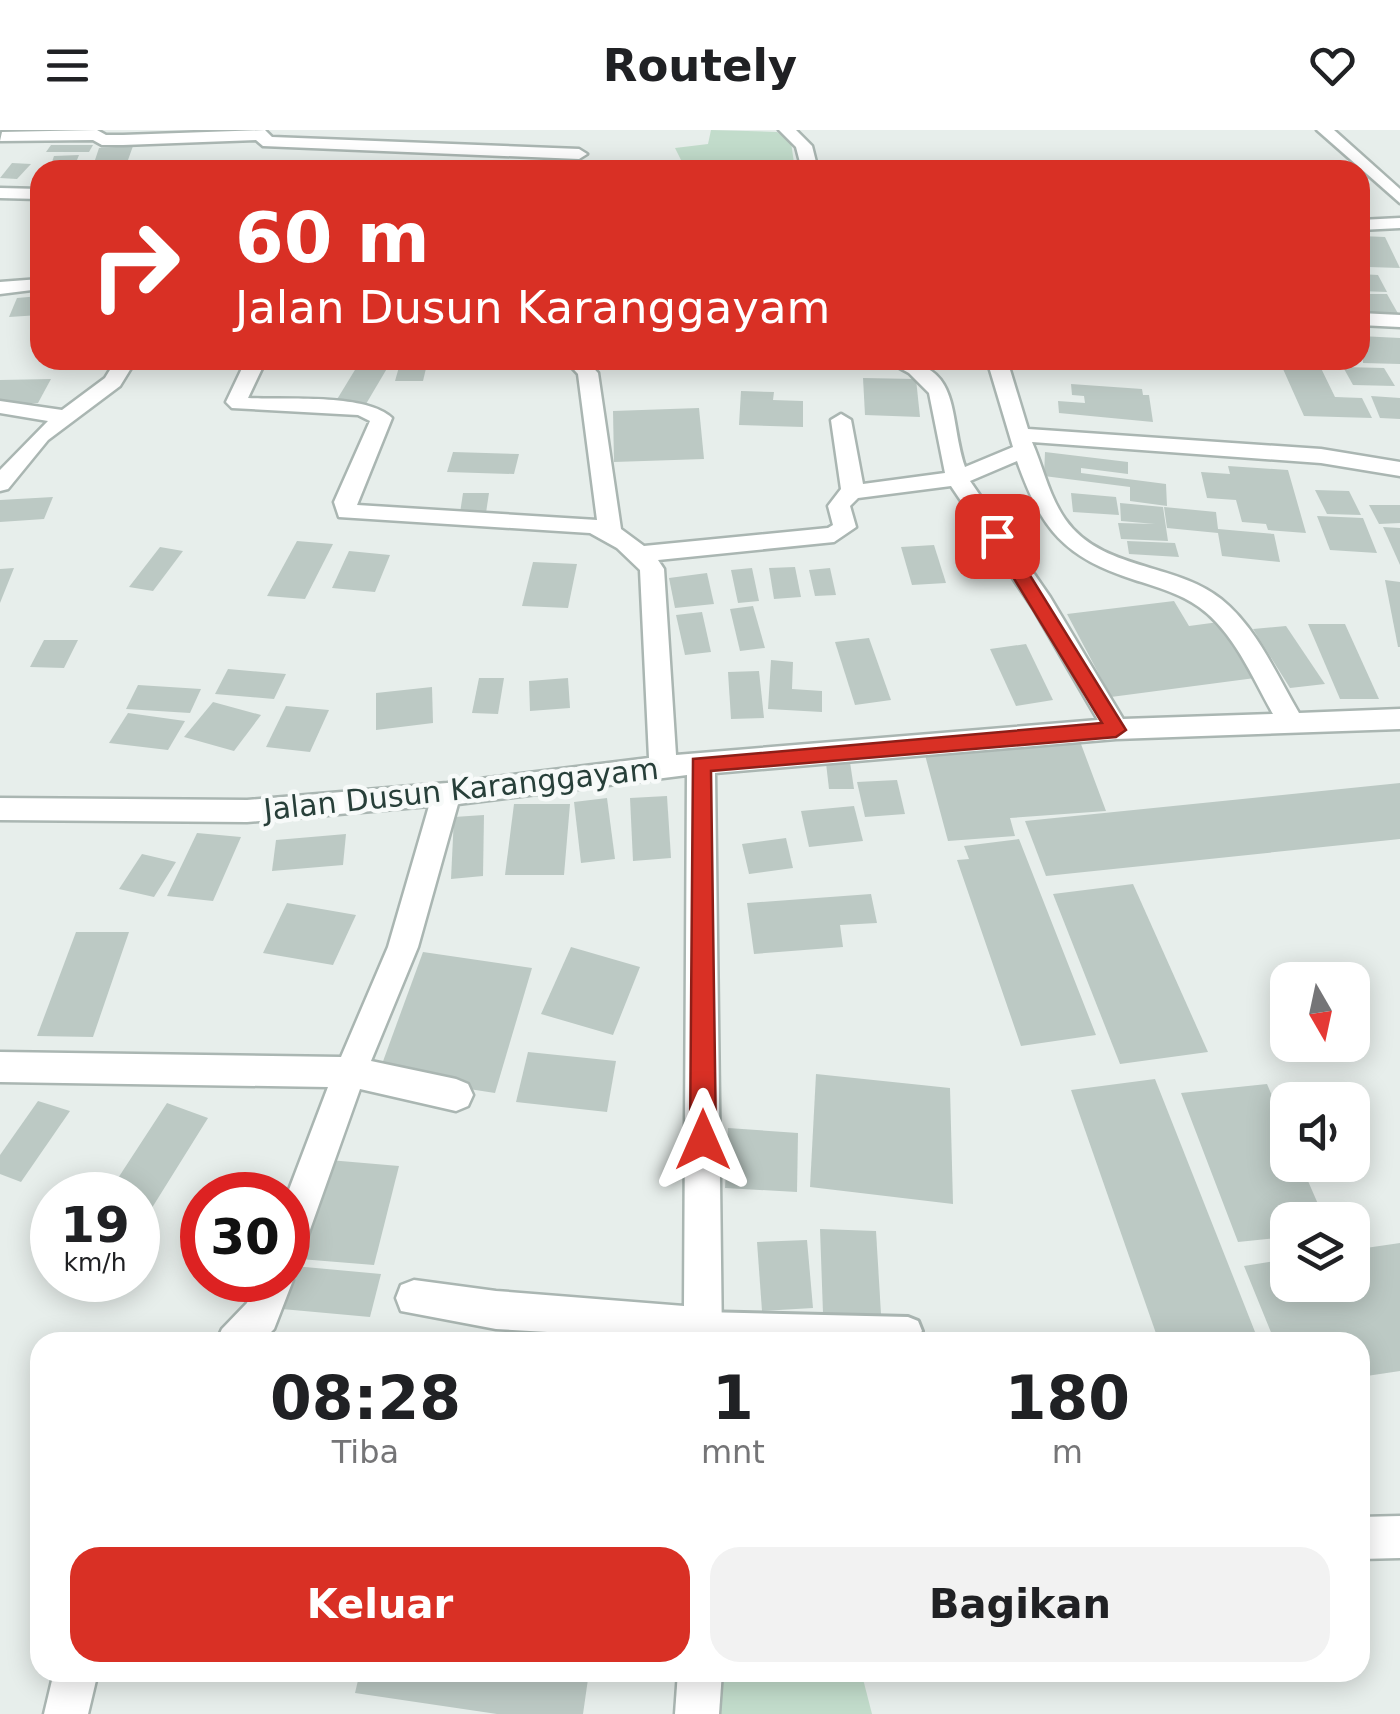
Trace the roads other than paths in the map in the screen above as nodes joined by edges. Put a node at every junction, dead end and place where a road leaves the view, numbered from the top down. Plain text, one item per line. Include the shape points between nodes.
1 (786, 130) edge
2 (1325, 130) edge
3 (264, 135) edge
4 (4, 136) edge
5 (578, 156) edge
6 (261, 160) edge
7 (808, 160) edge
8 (1358, 160) edge
9 (1370, 171) edge
10 (0, 194) edge
11 (30, 194) edge
12 (1400, 198) edge
13 (1400, 223) edge
14 (1370, 224) edge
15 (30, 285) edge
16 (0, 288) edge
17 (1370, 320) edge
18 (1400, 321) edge
19 (121, 370) edge
20 (251, 370) edge
21 (585, 370) edge
22 (921, 370) edge
23 (999, 370) edge
24 (0, 406) edge
25 (66, 417) junction
26 (841, 420) dead end
27 (1018, 447) junction
28 (1400, 469) edge
29 (961, 477) junction
30 (0, 484) edge
31 (853, 492) junction
32 (610, 531) junction
33 (639, 554) junction
34 (1400, 719) edge
35 (1291, 722) junction
36 (1116, 730) junction
37 (701, 764) junction
38 (663, 767) junction
39 (447, 794) junction
40 (0, 809) edge
41 (0, 1067) edge
42 (352, 1072) junction
43 (456, 1095) dead end
44 (310, 1184) edge
45 (414, 1298) dead end
46 (266, 1302) edge
47 (908, 1331) dead end
48 (245, 1332) edge
49 (686, 1332) edge
50 (703, 1332) edge
51 (840, 1332) edge
52 (1370, 1538) edge
53 (1400, 1538) edge
54 (74, 1682) edge
55 (699, 1682) edge
56 (66, 1714) edge
57 (697, 1714) edge

1 - 7 street via 804,146
2 - 8 street
3 - 4 street via 166,141
3 - 5 street
3 - 6 street
9 - 12 street
10 - 11 street
13 - 14 street
15 - 16 street
17 - 18 street
19 - 25 street
20 - 32 street via 240,404 362,410 382,418 346,512
21 - 32 street
22 - 29 street via 935,384
23 - 27 street
24 - 25 street
25 - 30 street
26 - 31 street
27 - 28 street via 1321,456
27 - 29 street
27 - 35 street via 1071,541 1215,606
29 - 31 street
29 - 36 street
31 - 33 street via 839,506 844,527 834,535
32 - 33 street
33 - 38 street via 652,569
34 - 35 street, Jalan Dusun Karanggayam
35 - 36 street, Jalan Dusun Karanggayam
36 - 37 street, Jalan Dusun Karanggayam
37 - 38 street, Jalan Dusun Karanggayam
37 - 50 street
38 - 39 street, Jalan Dusun Karanggayam
39 - 40 street, Jalan Dusun Karanggayam via 247,811
39 - 42 street via 403,947
41 - 42 street
42 - 43 street
42 - 44 street
45 - 49 street
46 - 48 street
47 - 51 lane
52 - 53 street
54 - 56 street
55 - 57 street

